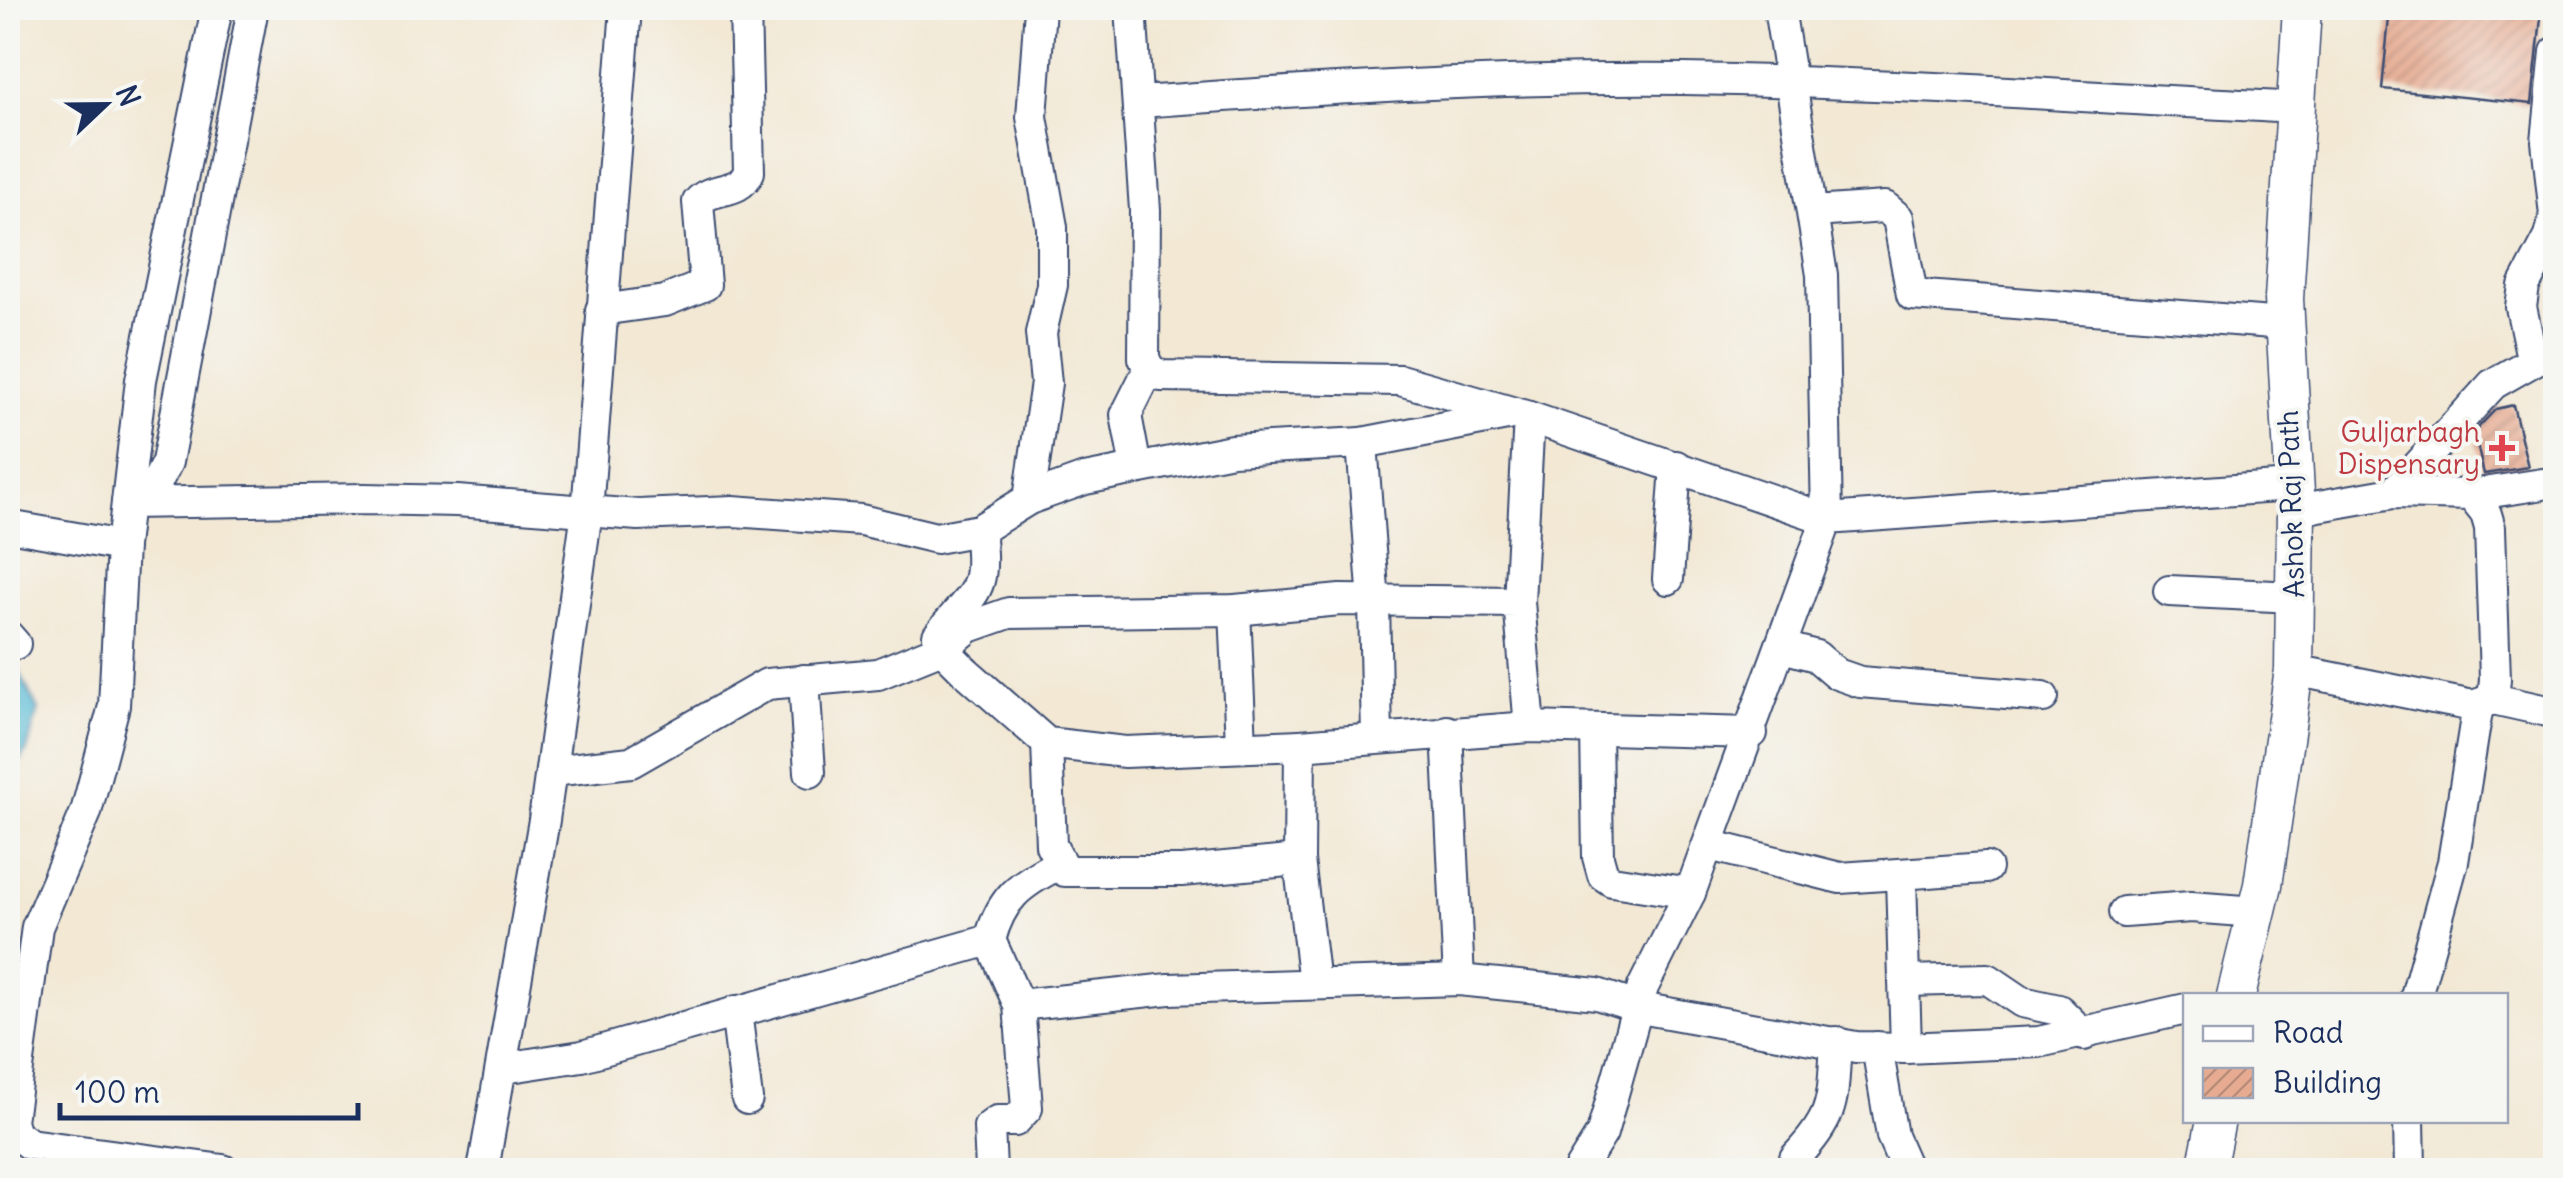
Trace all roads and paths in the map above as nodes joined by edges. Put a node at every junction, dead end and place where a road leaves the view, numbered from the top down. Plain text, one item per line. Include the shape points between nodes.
1 (217, 8) edge
2 (252, 8) edge
3 (626, 8) edge
4 (746, 8) edge
5 (1040, 8) edge
6 (1131, 8) edge
7 (1779, 8) edge
8 (2302, 8) edge
9 (2556, 52) edge
10 (1790, 82) junction
11 (1138, 102) junction
12 (2298, 108) junction
13 (1813, 212) junction
14 (602, 310) junction
15 (2285, 324) junction
16 (2544, 353) edge
17 (1149, 369) junction
18 (1518, 416) junction
19 (1362, 443) junction
20 (1676, 466) junction
21 (1136, 468) junction
22 (2556, 482) edge
23 (2393, 492) junction
24 (2471, 495) junction
25 (2294, 498) junction
26 (1029, 499) junction
27 (137, 503) junction
28 (587, 511) junction
29 (1828, 519) junction
30 (10, 522) edge
31 (979, 530) junction
32 (122, 546) junction
33 (1668, 579) dead end
34 (2169, 591) dead end
35 (2295, 597) junction
36 (1520, 602) junction
37 (1374, 603) junction
38 (1235, 610) junction
39 (1782, 646) junction
40 (935, 652) junction
41 (2294, 670) junction
42 (804, 680) junction
43 (2043, 697) dead end
44 (2486, 702) junction
45 (2556, 713) edge
46 (1530, 727) junction
47 (1596, 728) junction
48 (1447, 731) junction
49 (1752, 733) junction
50 (1377, 736) junction
51 (1048, 742) junction
52 (1241, 744) junction
53 (1300, 745) junction
54 (552, 770) junction
55 (810, 772) dead end
56 (1709, 844) junction
57 (1299, 860) junction
58 (1057, 865) junction
59 (1986, 868) dead end
60 (1901, 877) junction
61 (1690, 893) junction
62 (2124, 912) dead end
63 (2256, 912) junction
64 (990, 940) junction
65 (1459, 980) junction
66 (1904, 981) junction
67 (1314, 983) junction
68 (2237, 993) edge
69 (2417, 993) edge
70 (1019, 1005) junction
71 (1640, 1008) junction
72 (2183, 1010) edge
73 (736, 1011) junction
74 (2084, 1035) junction
75 (1836, 1042) junction
76 (1891, 1048) junction
77 (504, 1068) junction
78 (747, 1099) dead end
79 (2215, 1123) edge
80 (2410, 1123) edge
81 (1795, 1158) dead end
82 (223, 1170) edge
83 (483, 1170) edge
84 (991, 1170) edge
85 (1579, 1170) edge
86 (1908, 1170) edge
87 (2206, 1170) edge
88 (2410, 1170) edge

1 - 27 street via 141,380
2 - 27 street via 167,462
3 - 14 street
4 - 14 street via 749,172 738,186 698,202 705,285 664,302
5 - 26 street via 1032,117 1052,227 1052,285 1041,333 1046,383
6 - 11 street
7 - 10 street
8 - 12 main road, Ashok Raj Path
9 - 16 street via 2547,141 2554,216 2521,307
10 - 11 street via 1403,84
10 - 12 street
10 - 13 street
11 - 17 street via 1145,210 1142,335
12 - 15 main road, Ashok Raj Path
13 - 15 street via 1885,207 1898,218 1912,295
13 - 29 street via 1824,296
14 - 28 street
15 - 25 main road, Ashok Raj Path
16 - 23 street via 2471,406
17 - 18 street via 1176,377 1400,380
17 - 21 street via 1126,415
18 - 19 street
18 - 20 street
18 - 36 street
19 - 21 street via 1232,450
19 - 37 street
20 - 29 street
20 - 33 street
21 - 26 street
22 - 24 street
23 - 24 street
23 - 25 street
24 - 44 street via 2490,528
25 - 29 street
25 - 35 main road, Ashok Raj Path
26 - 31 street
27 - 28 street via 457,500
27 - 32 street
28 - 31 street via 843,518 936,538
28 - 54 street
29 - 39 street
30 - 32 street
31 - 40 street via 980,586
32 - 82 street via 114,706 86,812 37,927 11,1121 29,1144
34 - 35 street
35 - 41 main road, Ashok Raj Path
36 - 37 street
36 - 46 street
37 - 38 street
37 - 50 street
38 - 40 street via 1009,613 968,626
38 - 52 street
39 - 43 street via 1816,656 1860,682
39 - 49 street
40 - 42 street via 878,674
40 - 51 street via 949,655
41 - 44 street
41 - 63 main road, Ashok Raj Path
42 - 54 street via 767,684 631,762
42 - 55 street
44 - 45 street
44 - 69 street
46 - 47 street
46 - 48 street
47 - 49 street
47 - 61 street via 1603,874
48 - 50 street
48 - 65 street
49 - 56 street
50 - 53 street
51 - 52 street via 1126,752
51 - 58 street
52 - 53 street
53 - 57 street
54 - 77 street
56 - 60 street via 1840,878
56 - 61 street
57 - 58 street via 1092,873
57 - 67 street
58 - 64 street via 1018,885
59 - 60 street
60 - 66 street
61 - 71 street via 1643,987
62 - 63 street via 2191,906
63 - 68 main road, Ashok Raj Path
64 - 70 street
64 - 73 street
65 - 67 street
65 - 71 street via 1598,994
66 - 74 street via 1988,979 2022,1002 2059,1010
66 - 76 street
67 - 70 street
70 - 84 street via 1028,1108 1015,1121 989,1127
71 - 75 street
71 - 85 street via 1602,1133
72 - 74 street
73 - 77 street via 582,1056
73 - 78 street
74 - 76 street
75 - 76 street
75 - 81 street via 1831,1110 1824,1128
76 - 86 street via 1892,1136
77 - 83 street
79 - 87 main road
80 - 88 street

